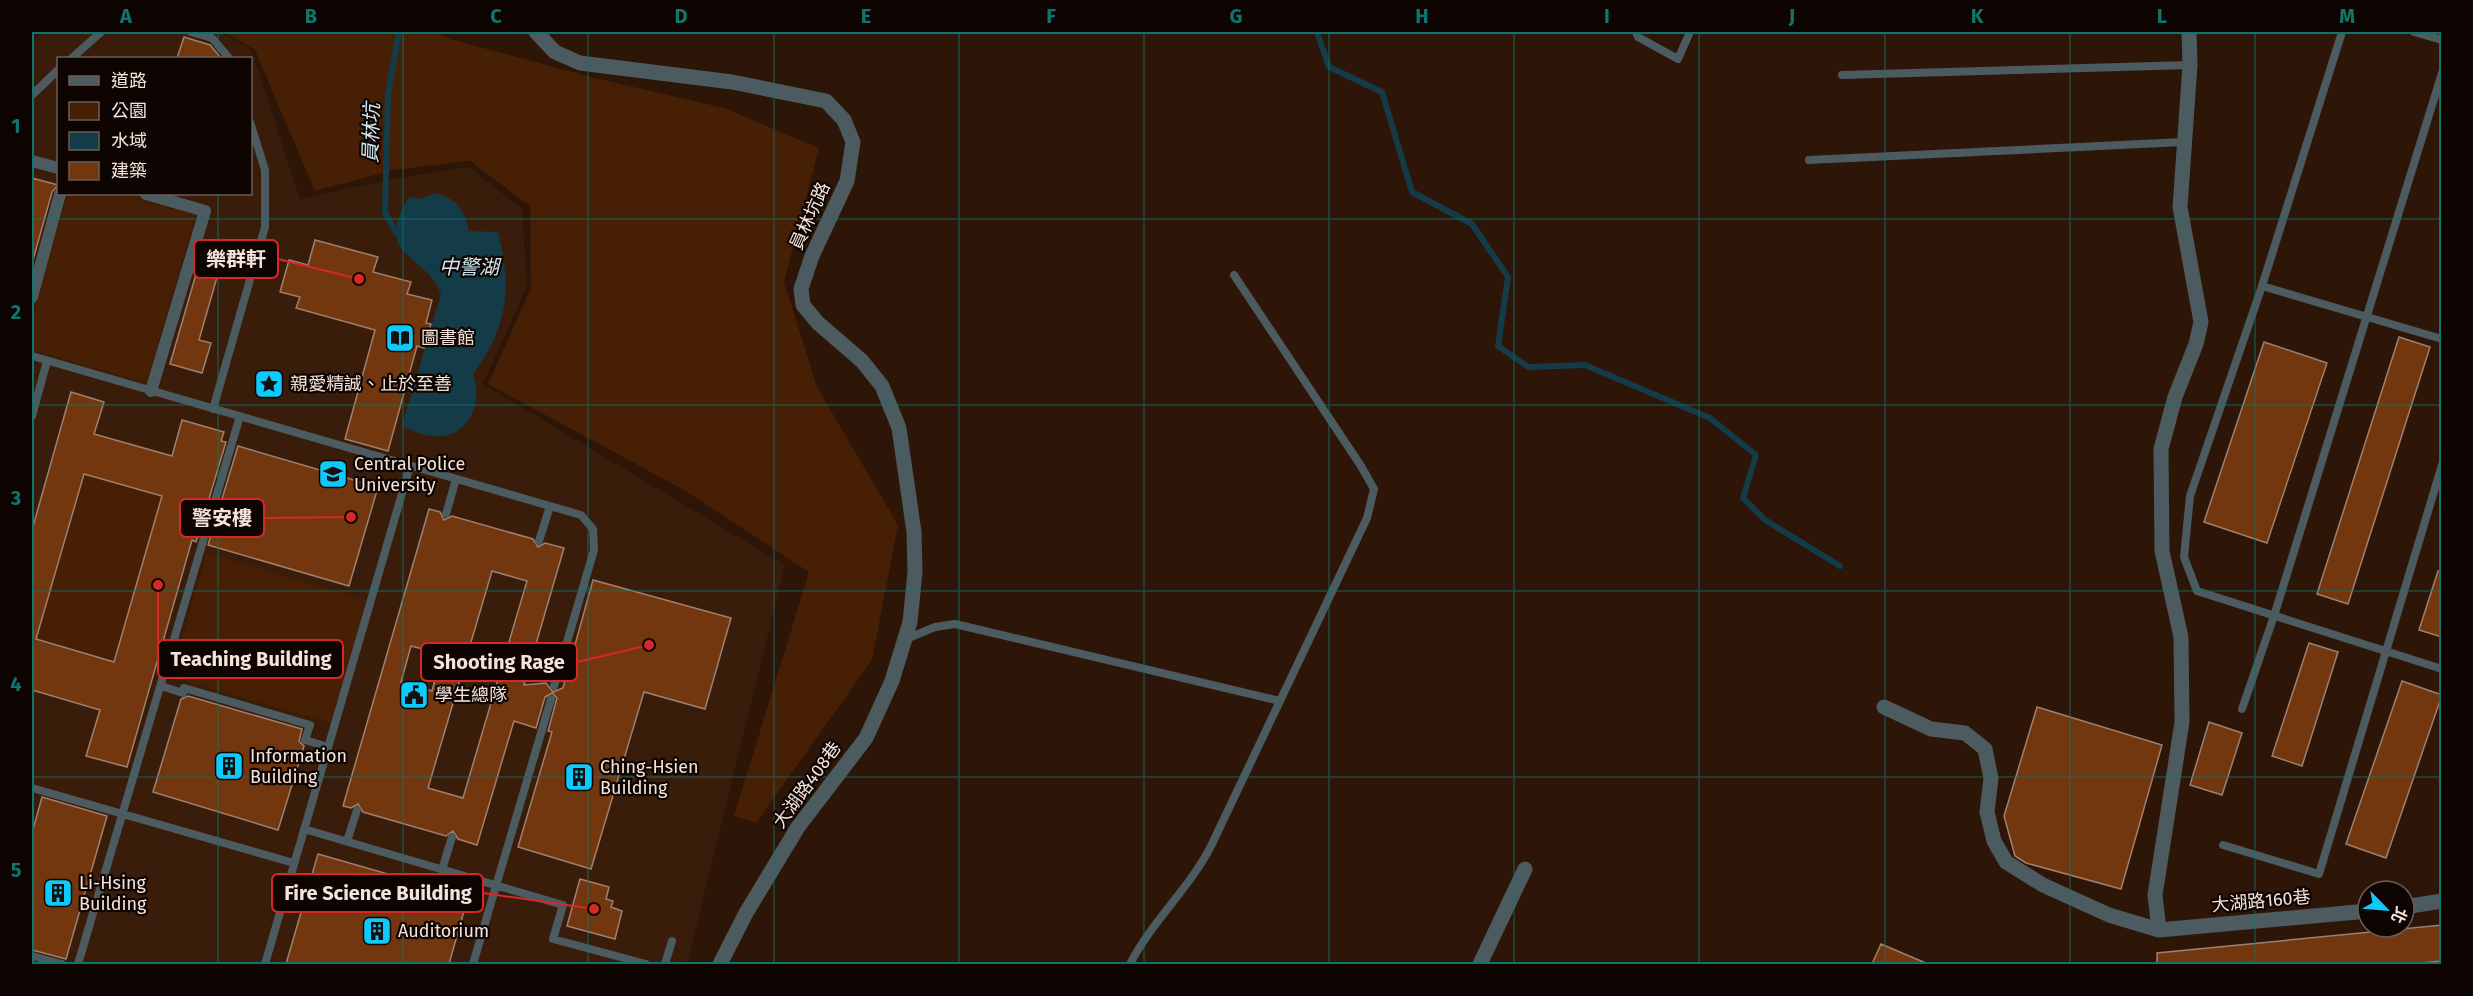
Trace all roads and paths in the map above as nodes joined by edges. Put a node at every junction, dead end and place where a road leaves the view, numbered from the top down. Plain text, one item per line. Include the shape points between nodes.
1 (101, 32) edge
2 (191, 32) edge
3 (536, 32) edge
4 (1636, 32) edge
5 (1690, 32) edge
6 (2189, 32) edge
7 (2342, 32) edge
8 (2414, 32) edge
9 (2442, 40) edge
10 (73, 57) edge
11 (228, 57) edge
12 (2190, 66) junction
13 (57, 71) edge
14 (2442, 73) edge
15 (1842, 75) dead end
16 (32, 95) edge
17 (252, 128) edge
18 (2183, 142) junction
19 (1809, 160) dead end
20 (32, 161) edge
21 (57, 168) edge
22 (60, 195) edge
23 (149, 195) edge
24 (1234, 275) dead end
25 (2262, 286) junction
26 (32, 297) edge
27 (2367, 316) junction
28 (2442, 339) edge
29 (32, 356) edge
30 (47, 361) junction
31 (152, 391) junction
32 (213, 409) junction
33 (32, 416) edge
34 (240, 416) junction
35 (410, 465) junction
36 (2442, 465) edge
37 (456, 479) junction
38 (550, 506) junction
39 (446, 514) dead end
40 (539, 541) dead end
41 (2274, 616) junction
42 (910, 622) joint
43 (904, 640) junction
44 (2386, 651) junction
45 (2442, 669) edge
46 (161, 686) junction
47 (555, 686) dead end
48 (551, 699) dead end
49 (1280, 701) junction
50 (1884, 707) dead end
51 (2242, 709) dead end
52 (328, 747) junction
53 (32, 788) edge
54 (357, 810) dead end
55 (123, 815) junction
56 (304, 829) junction
57 (452, 837) dead end
58 (347, 841) junction
59 (2223, 845) dead end
60 (294, 863) junction
61 (1525, 869) dead end
62 (442, 870) junction
63 (496, 886) junction
64 (2442, 902) edge
65 (2416, 905) edge
66 (2356, 912) edge
67 (2158, 930) junction
68 (672, 941) dead end
69 (32, 956) edge
70 (62, 964) edge
71 (78, 964) edge
72 (265, 964) edge
73 (473, 964) edge
74 (646, 964) edge
75 (665, 964) edge
76 (720, 964) edge
77 (1130, 964) edge
78 (1480, 964) edge

1 - 10 lane
2 - 11 lane via 212,38
3 - 42 street, 員林坑路 via 555,52 580,63 798,94 826,101 844,120 853,142 847,181 812,256 801,289 803,305 862,361 882,386 899,428 914,532
4 - 5 lane via 1638,37 1678,59
6 - 12 street
7 - 25 lane
8 - 9 lane
12 - 15 lane
12 - 18 street
13 - 16 lane
14 - 27 lane
17 - 32 lane via 265,170 264,227
18 - 19 lane
18 - 67 street via 2180,207 2201,322 2161,449 2162,551 2181,637 2182,722 2155,895
20 - 21 street
22 - 26 street
23 - 31 street via 205,211
24 - 49 lane via 1374,489 1367,518
25 - 27 lane
25 - 41 lane via 2190,496 2184,557 2197,591
27 - 28 lane
27 - 41 lane
29 - 30 lane
30 - 31 lane
30 - 33 lane
31 - 32 lane
32 - 34 lane
34 - 35 lane
34 - 46 lane
35 - 37 lane
35 - 52 lane
36 - 44 lane
37 - 38 lane
37 - 39 lane
38 - 40 lane
38 - 47 lane via 590,521 595,539
41 - 44 lane
41 - 51 lane
42 - 43 street, 大湖路408巷
43 - 49 lane via 934,627 955,624
43 - 76 street, 大湖路408巷 via 866,738 798,827
44 - 45 lane
44 - 59 lane via 2319,874
46 - 52 lane via 183,693 184,688 310,725 305,741
46 - 55 lane
48 - 63 lane
49 - 77 lane via 1200,868 1175,895
50 - 67 street via 1931,729 1965,733 1986,749 1992,778 1987,812 1994,841 2006,862 2043,885 2109,915
52 - 56 lane
53 - 55 lane
54 - 58 lane
55 - 60 lane
55 - 71 lane
56 - 58 lane
56 - 60 lane
57 - 62 lane
58 - 62 lane
60 - 72 lane
61 - 78 street
62 - 63 lane
63 - 73 lane
63 - 74 lane via 563,904 553,939
64 - 65 street
66 - 67 street, 大湖路160巷
68 - 75 lane
69 - 70 lane

